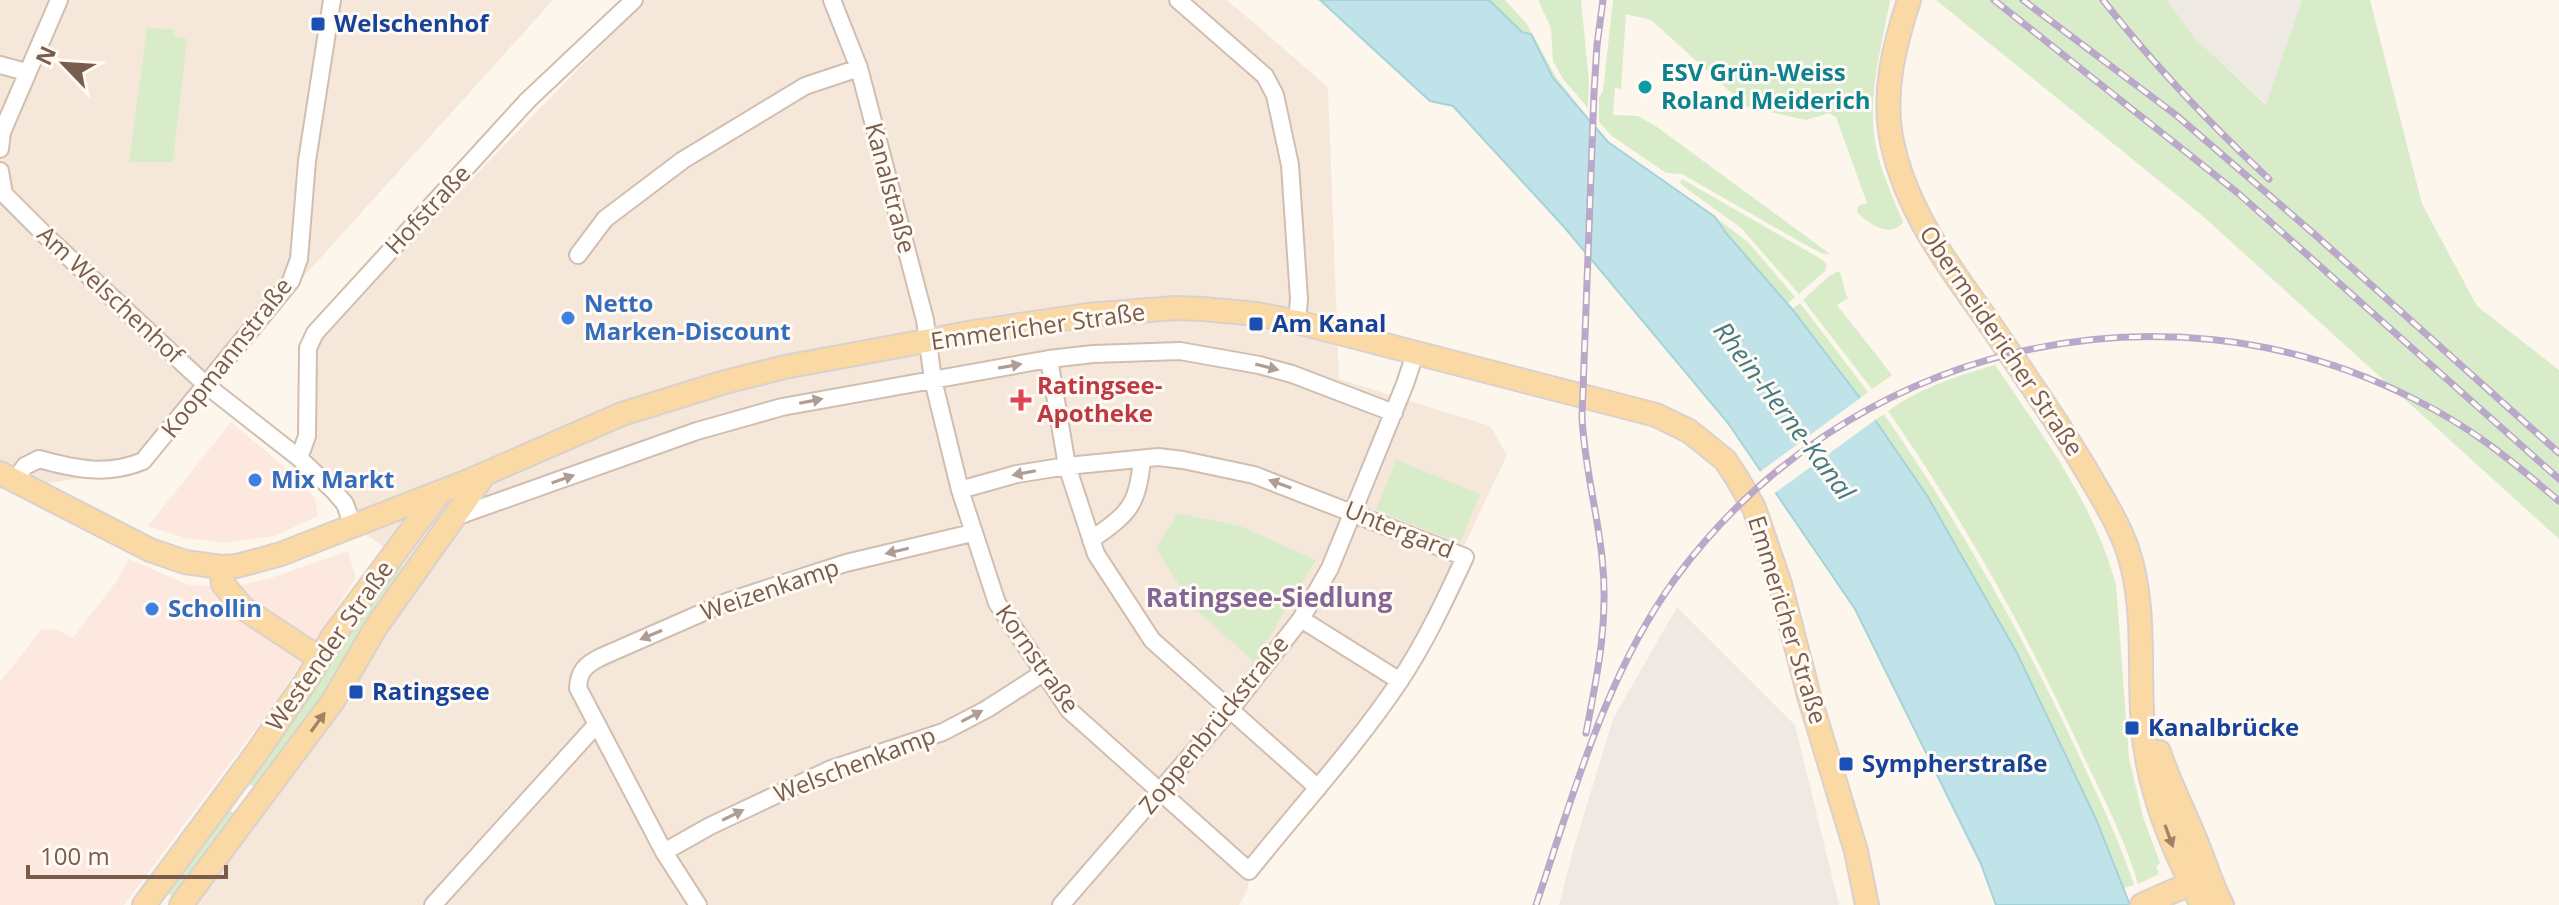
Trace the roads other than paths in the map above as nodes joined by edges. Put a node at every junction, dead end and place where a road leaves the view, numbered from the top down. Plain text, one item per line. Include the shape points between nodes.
1 (59, 0) edge
2 (332, 0) edge
3 (634, 0) edge
4 (832, 0) edge
5 (1178, 0) edge
6 (1909, 0) edge
7 (0, 65) edge
8 (859, 68) junction
9 (26, 72) junction
10 (0, 149) edge
11 (0, 171) edge
12 (2, 193) edge
13 (578, 255) dead end
14 (1297, 322) junction
15 (928, 342) junction
16 (1416, 351) junction
17 (1049, 359) junction
18 (933, 380) junction
19 (206, 385) junction
20 (1394, 413) junction
21 (299, 458) junction
22 (39, 459) joint
23 (1142, 460) junction
24 (1067, 466) junction
25 (8, 477) edge
26 (479, 487) junction
27 (960, 490) junction
28 (440, 491) junction
29 (1353, 512) junction
30 (453, 518) junction
31 (353, 526) junction
32 (972, 533) junction
33 (1091, 540) junction
34 (221, 567) junction
35 (1301, 619) junction
36 (319, 658) junction
37 (1043, 673) junction
38 (1400, 681) junction
39 (1230, 710) junction
40 (597, 724) junction
41 (1318, 788) junction
42 (1159, 791) junction
43 (221, 801) junction
44 (243, 822) junction
45 (1856, 851) junction
46 (664, 852) junction
47 (1249, 871) joint
48 (2199, 880) junction
49 (2148, 904) edge
50 (144, 905) edge
51 (181, 905) edge
52 (433, 905) edge
53 (698, 905) edge
54 (1061, 905) edge
55 (1867, 905) edge
56 (1879, 905) edge
57 (2202, 905) edge
58 (2222, 905) edge

1 - 9 street
2 - 19 street, Koopmannstraße via 296,271
3 - 21 street, Hofstraße via 528,100 315,333 308,348 307,436
4 - 8 street, Kanalstraße
5 - 14 street via 1265,76 1275,95 1290,165
6 - 48 main road, Obermeidericher Straße via 1889,81 1891,141 1899,168 1932,242 2056,419 2127,546 2135,575 2143,677 2158,748
7 - 9 street
8 - 13 street via 805,86 683,160 605,219
8 - 15 street, Kanalstraße
9 - 10 street
11 - 12 street, Am Welschenhof
12 - 19 street, Am Welschenhof
14 - 15 main road, Emmericher Straße via 1175,308 1074,317
14 - 16 main road, Emmericher Straße
15 - 18 street, Kanalstraße
15 - 26 main road, Emmericher Straße via 785,367 669,398 573,434
16 - 20 street, Zoppenbrückstraße
16 - 45 main road, Emmericher Straße via 1656,415 1689,431 1725,460 1765,535
18 -> 17 street, Emmericher Straße
17 -> 20 street, Emmericher Straße via 1180,351 1292,374
17 - 24 street
26 -> 18 street, Emmericher Straße via 782,407
18 - 27 street, Kornstraße
19 - 21 street, Am Welschenhof
19 - 22 street, Koopmannstraße via 143,461 103,472
20 - 29 street, Zoppenbrückstraße
21 - 31 street, Am Welschenhof via 339,497
22 - 25 street, Emmericher Straße
23 - 24 street, Untergard
29 -> 23 street, Untergard via 1254,475 1183,460
23 - 33 street via 1139,490 1130,509
24 -> 27 street, Untergard
24 - 33 street
25 - 34 main road, Emmericher Straße via 150,550
26 - 28 main road, Emmericher Straße
26 - 30 main road, Westender Straße
27 - 32 street, Kornstraße
28 - 30 main road via 455,505
28 - 31 main road, Emmericher Straße
28 - 36 main road, Westender Straße
29 - 35 street, Zoppenbrückstraße
29 - 38 street, Untergard via 1465,557
44 -> 30 main road, Westender Straße via 333,701 376,627
31 - 34 main road, Emmericher Straße via 260,561
32 - 37 street, Kornstraße via 997,603
32 -> 40 street, Weizenkamp via 846,563 729,601 588,663 579,674 578,688
33 - 39 street via 1152,640
34 - 36 main road via 223,584 243,608
35 - 38 street
35 - 39 street, Zoppenbrückstraße
36 - 43 main road, Westender Straße
37 - 42 street, Kornstraße via 1069,710
46 -> 37 street, Welschenkamp via 831,769 943,732
38 - 41 street, Untergard
39 - 41 street
39 - 42 street, Zoppenbrückstraße
40 - 46 street
40 - 52 street
41 - 47 street, Untergard
42 - 47 street, Kornstraße
42 - 54 street, Zoppenbrückstraße
43 - 44 main road via 237,804
43 - 50 main road, Westender Straße
44 - 51 main road, Westender Straße
45 - 55 main road, Emmericher Straße
45 - 56 main road, Emmericher Straße
46 - 53 street
48 - 49 main road
48 - 57 main road
48 - 58 main road

